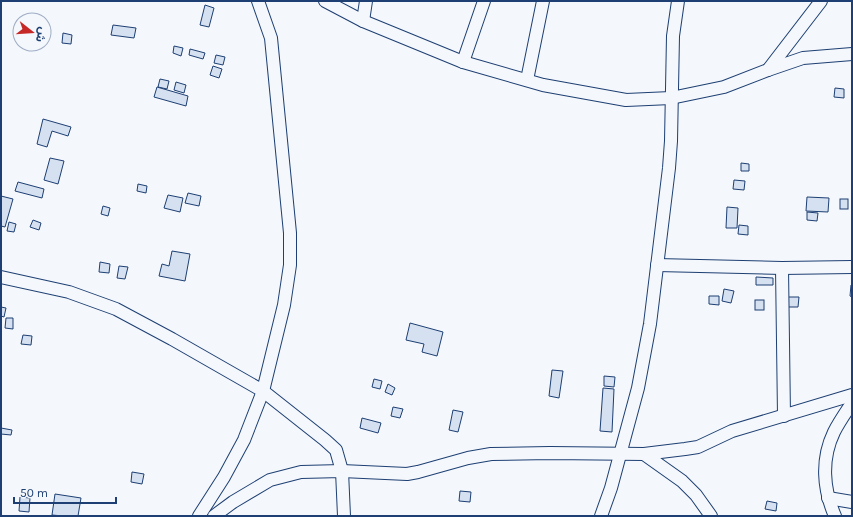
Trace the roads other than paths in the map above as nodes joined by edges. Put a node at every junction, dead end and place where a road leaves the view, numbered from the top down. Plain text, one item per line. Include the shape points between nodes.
1 (258, 1) edge
2 (325, 1) edge
3 (366, 1) edge
4 (484, 1) edge
5 (543, 1) edge
6 (678, 1) edge
7 (821, 1) edge
8 (363, 21) junction
9 (852, 54) edge
10 (463, 62) junction
11 (768, 70) junction
12 (527, 80) junction
13 (671, 98) junction
14 (657, 265) junction
15 (852, 267) edge
16 (782, 268) junction
17 (1, 277) edge
18 (263, 391) junction
19 (852, 395) edge
20 (852, 403) edge
21 (784, 416) junction
22 (620, 454) junction
23 (644, 454) junction
24 (342, 471) junction
25 (828, 498) junction
26 (852, 502) edge
27 (199, 516) edge
28 (214, 516) edge
29 (344, 516) edge
30 (601, 516) edge
31 (711, 516) edge
32 (835, 516) edge

1 - 18 street via 272,38 290,233 290,265 284,304
2 - 8 street
3 - 8 street
4 - 10 street
5 - 12 street
6 - 13 street via 673,36
7 - 11 street
8 - 10 street
9 - 11 street via 803,58
10 - 12 street
11 - 13 street via 724,87
12 - 13 street via 626,100
13 - 14 street via 669,168
14 - 16 street
14 - 22 street via 650,324 638,388
15 - 16 street
16 - 21 street
17 - 18 street via 70,292 116,309
18 - 24 street via 336,450
18 - 27 street via 244,440
19 - 21 street
20 - 25 street via 834,431 827,452 824,467
21 - 23 street via 732,431 698,447
22 - 23 street
22 - 24 street via 491,454 407,474
22 - 30 street
23 - 31 street via 682,481
24 - 28 street via 301,472 270,480
24 - 29 street
25 - 26 street
25 - 32 street

